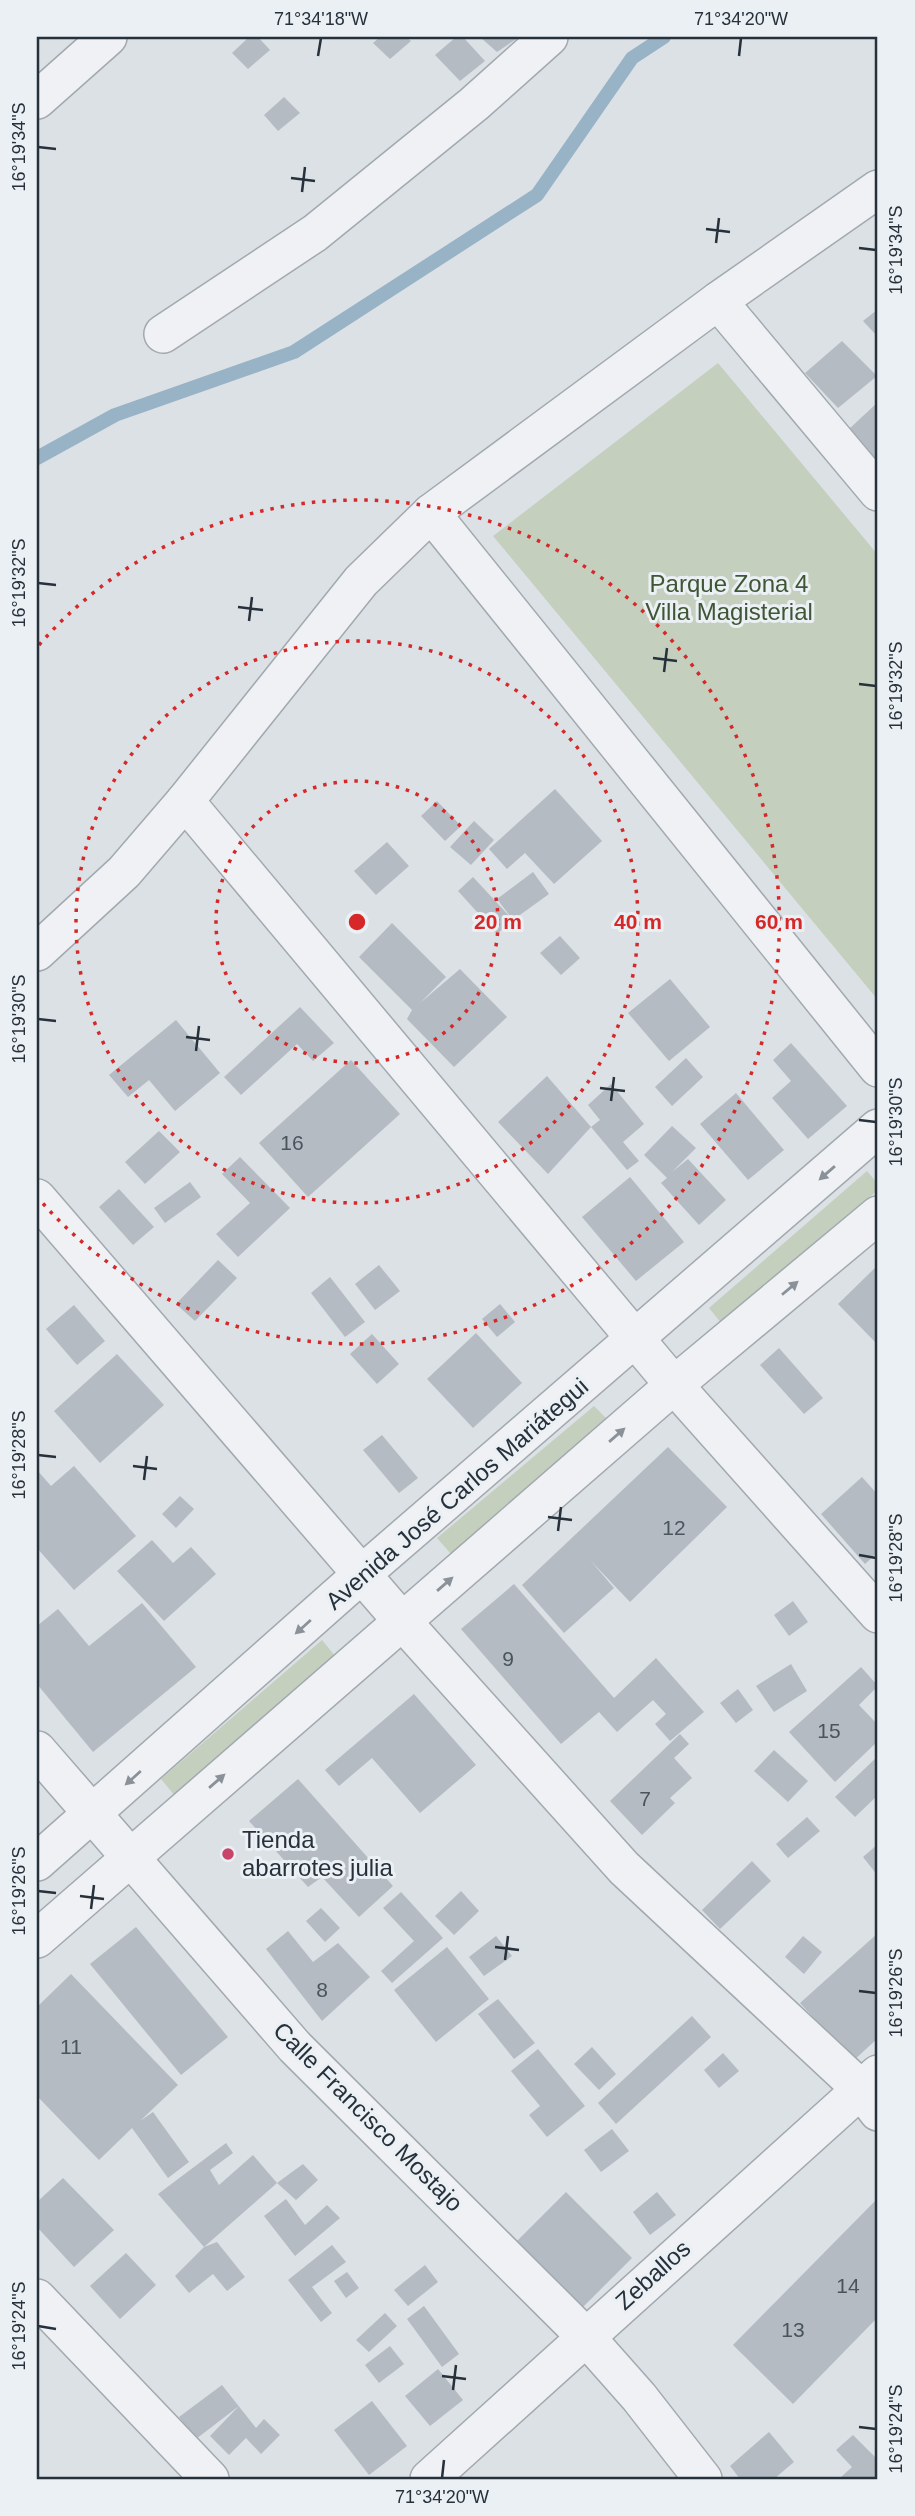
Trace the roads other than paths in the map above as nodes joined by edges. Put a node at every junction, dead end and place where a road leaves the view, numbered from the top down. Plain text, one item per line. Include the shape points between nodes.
1 (107, 37) edge
2 (549, 37) edge
3 (37, 100) edge
4 (878, 190) edge
5 (718, 301) junction
6 (163, 334) dead end
7 (878, 492) edge
8 (431, 513) junction
9 (186, 802) junction
10 (37, 952) edge
11 (878, 1068) edge
12 (878, 1128) edge
13 (37, 1198) edge
14 (878, 1215) edge
15 (638, 1339) junction
16 (674, 1385) junction
17 (363, 1573) junction
18 (878, 1614) edge
19 (402, 1621) junction
20 (37, 1750) edge
21 (91, 1815) junction
22 (128, 1858) junction
23 (37, 1861) edge
24 (37, 1939) edge
25 (872, 2091) edge
26 (37, 2298) edge
27 (585, 2336) junction
28 (210, 2479) edge
29 (429, 2479) edge
30 (703, 2479) edge

1 - 3 street
2 - 6 street via 315,233
4 - 5 street
5 - 7 street
5 - 8 street
8 - 9 street via 361,581
8 - 11 street
9 - 10 street via 124,872
9 - 15 street
12 -> 15 street, Avenida José Carlos Mariátegui
13 - 17 street
16 -> 14 street
15 - 16 street
15 - 17 street, Avenida José Carlos Mariátegui
16 - 18 street
19 -> 16 street
17 - 19 street
17 -> 21 street, Avenida José Carlos Mariátegui
22 -> 19 street
19 - 25 street via 624,1868
20 - 21 street, Calle Francisco Mostajo
21 - 22 street, Calle Francisco Mostajo
21 - 23 street, Avenida José Carlos Mariátegui
22 - 24 street
22 - 27 street, Calle Francisco Mostajo via 295,2047
25 - 27 street, Zeballos
26 - 28 street
27 - 29 street, Zeballos
27 - 30 street, Calle Francisco Mostajo

